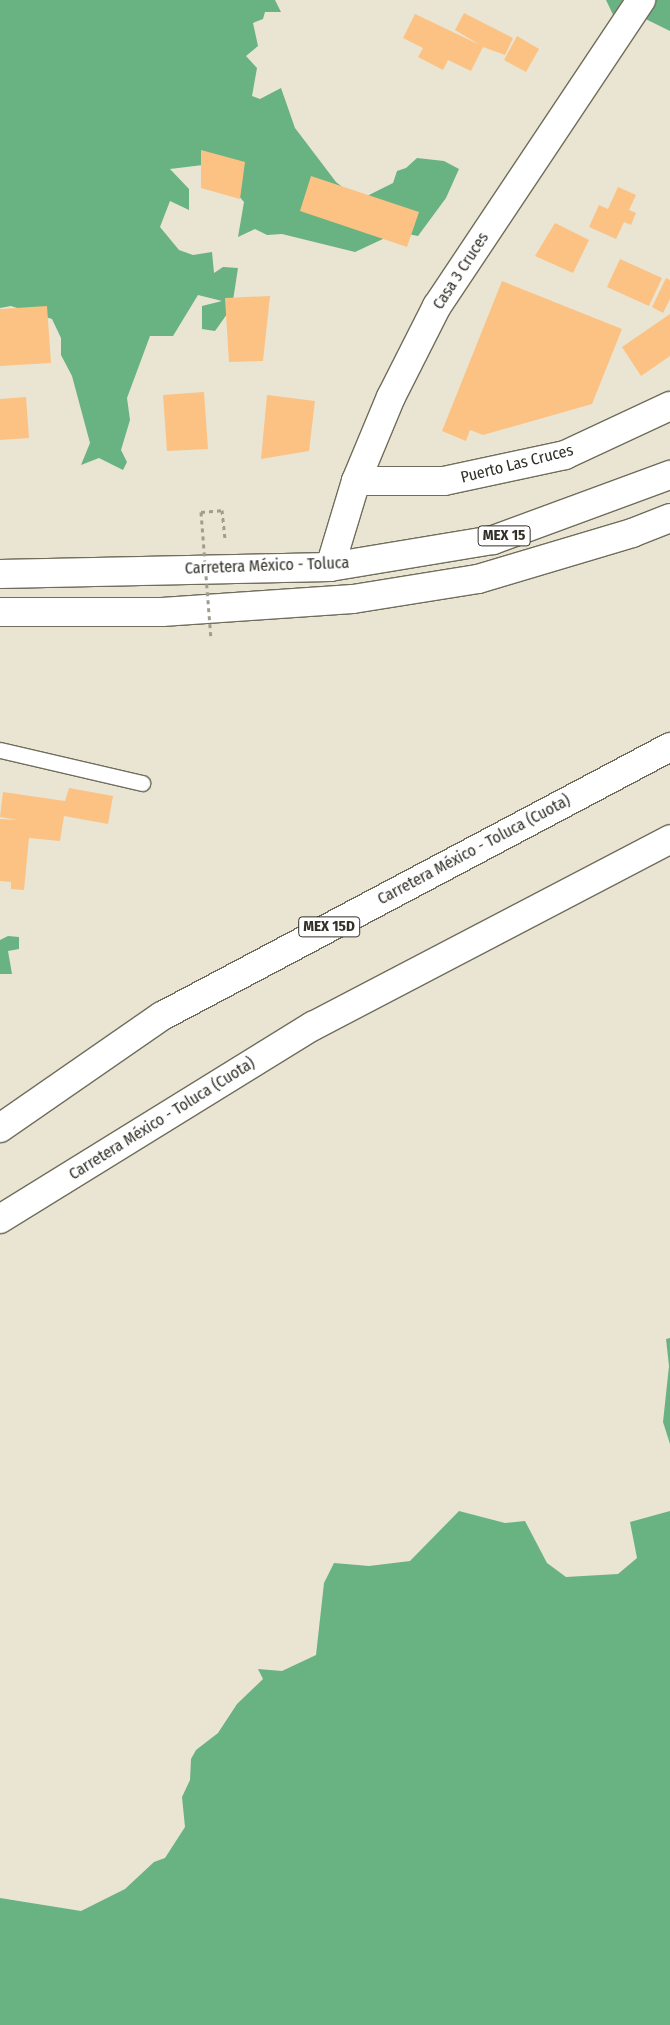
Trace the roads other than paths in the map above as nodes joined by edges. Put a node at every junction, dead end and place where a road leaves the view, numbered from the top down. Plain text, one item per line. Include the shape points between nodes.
1 (641, 0) edge
2 (670, 406) edge
3 (670, 475) edge
4 (356, 481) junction
5 (670, 518) edge
6 (330, 567) junction
7 (0, 574) edge
8 (0, 612) edge
9 (670, 747) edge
10 (0, 750) edge
11 (142, 783) dead end
12 (670, 839) edge
13 (0, 1128) edge
14 (0, 1220) edge

1 - 4 main road, Casa 3 Cruces via 437,306 392,397
2 - 4 main road, Puerto Las Cruces via 565,455 444,482
3 - 6 main road, Carretera México - Toluca / MEX 15 via 493,540
4 - 6 main road, Casa 3 Cruces
5 - 8 main road, MEX 15 via 632,533 478,579 353,599 162,612
6 - 7 main road, Carretera México - Toluca / MEX 15
9 - 13 main road, Carretera México - Toluca (Cuota) / MEX 15D via 162,1016
10 - 11 lane
12 - 14 main road, Carretera México - Toluca (Cuota) via 313,1026

